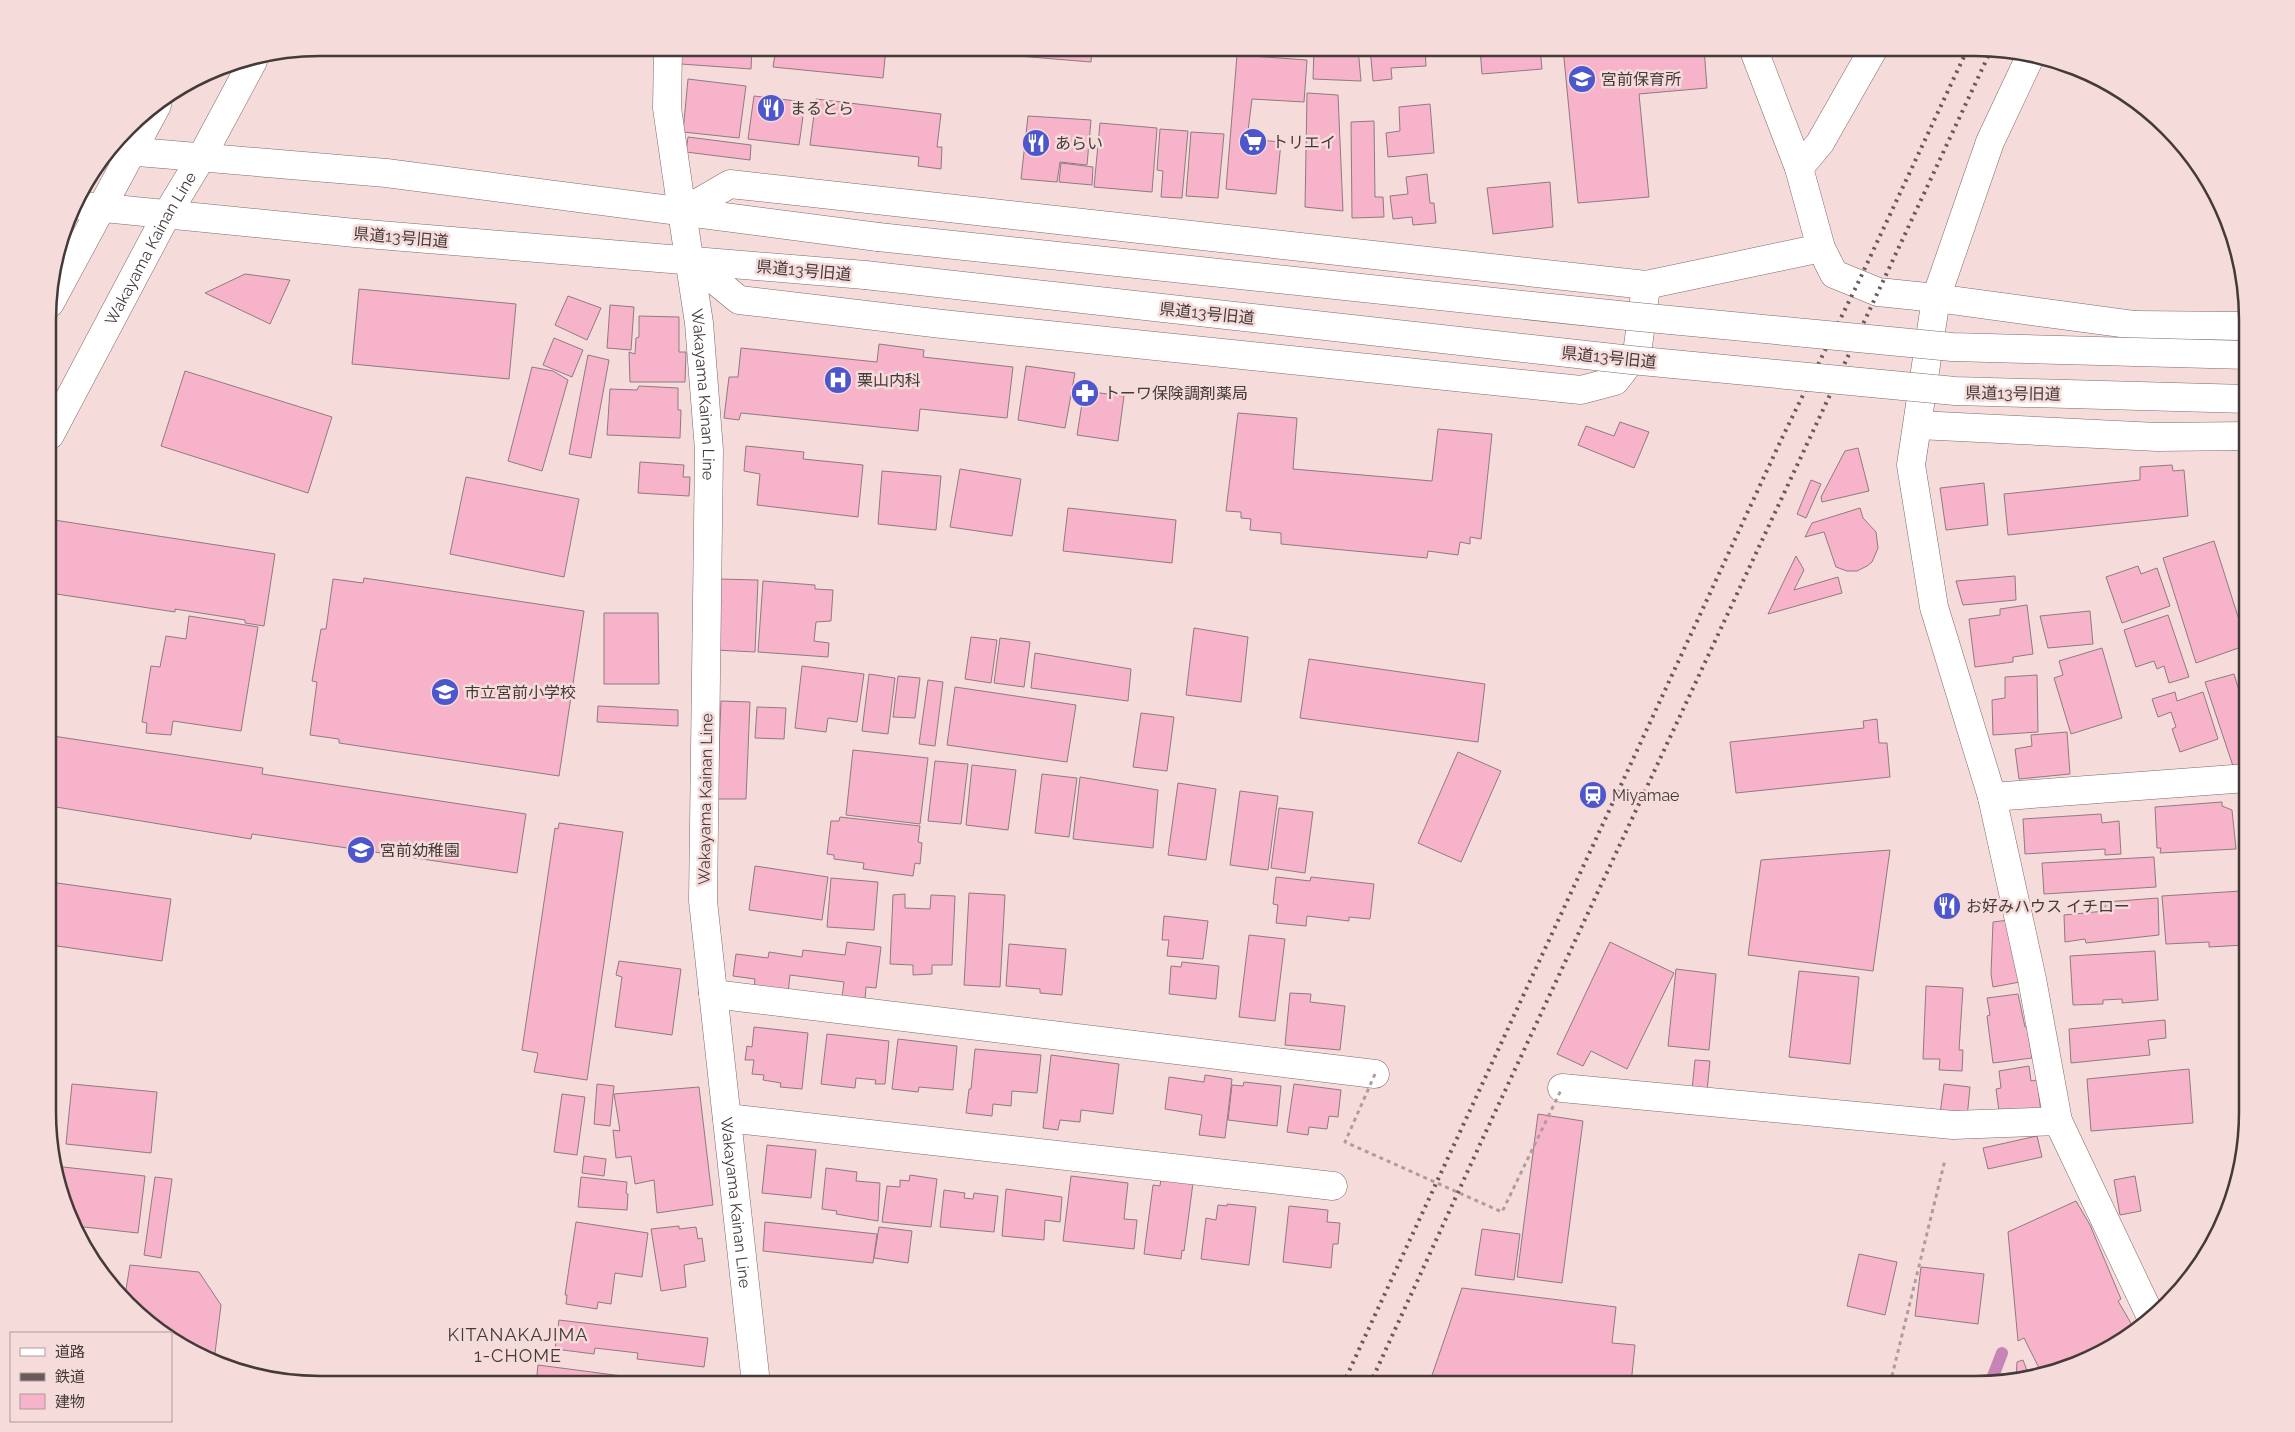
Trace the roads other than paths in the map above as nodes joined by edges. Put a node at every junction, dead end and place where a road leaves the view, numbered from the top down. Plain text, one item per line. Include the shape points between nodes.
1 (668, 56) edge
2 (1756, 56) edge
3 (1869, 56) edge
4 (2028, 61) edge
5 (251, 65) edge
6 (138, 130) edge
7 (123, 150) edge
8 (201, 158) junction
9 (1799, 168) junction
10 (82, 206) edge
11 (101, 207) junction
12 (682, 212) junction
13 (167, 214) junction
14 (1821, 248) junction
15 (690, 260) junction
16 (1646, 285) junction
17 (59, 286) edge
18 (1936, 298) junction
19 (2239, 326) edge
20 (2239, 355) edge
21 (2239, 399) edge
22 (56, 424) edge
23 (1918, 425) junction
24 (2239, 436) edge
25 (2239, 779) edge
26 (1992, 796) junction
27 (713, 994) junction
28 (1375, 1074) road end
29 (1562, 1088) road end
30 (727, 1118) junction
31 (2058, 1122) junction
32 (1334, 1186) dead end
33 (2148, 1311) edge
34 (755, 1376) edge

1 - 12 street, Wakayama Kainan Line via 667,108
2 - 9 street
3 - 9 street via 1820,143
4 - 18 street via 1990,142
5 - 8 street, Wakayama Kainan Line
6 - 7 street
7 - 8 street
7 - 11 street
8 - 12 street via 386,173
8 - 13 street, Wakayama Kainan Line
9 - 14 street
10 - 11 street, 県道13号旧道
11 - 13 street, 県道13号旧道
11 - 17 street
12 - 15 street, Wakayama Kainan Line
12 - 16 street via 730,184
12 - 20 street, bridge via 878,237 1952,347
13 - 15 street, 県道13号旧道 via 365,234
13 - 22 street, Wakayama Kainan Line
14 - 16 street
14 - 18 street via 1834,274 1857,285 1878,292
15 - 16 street via 739,300 1581,390 1615,381 1637,353
15 - 21 street, 県道13号旧道, bridge via 865,275 1621,359 1955,391
15 - 27 street, Wakayama Kainan Line via 699,323 709,450 703,901
18 - 19 street via 2135,325
18 - 23 street
23 - 24 street via 2157,437
23 - 26 street via 1912,465 1934,607
25 - 26 street
26 - 31 street via 2032,979
27 - 28 street
27 - 30 street, Wakayama Kainan Line
29 - 31 street via 1953,1125
30 - 32 street
30 - 34 street, Wakayama Kainan Line
31 - 33 street

